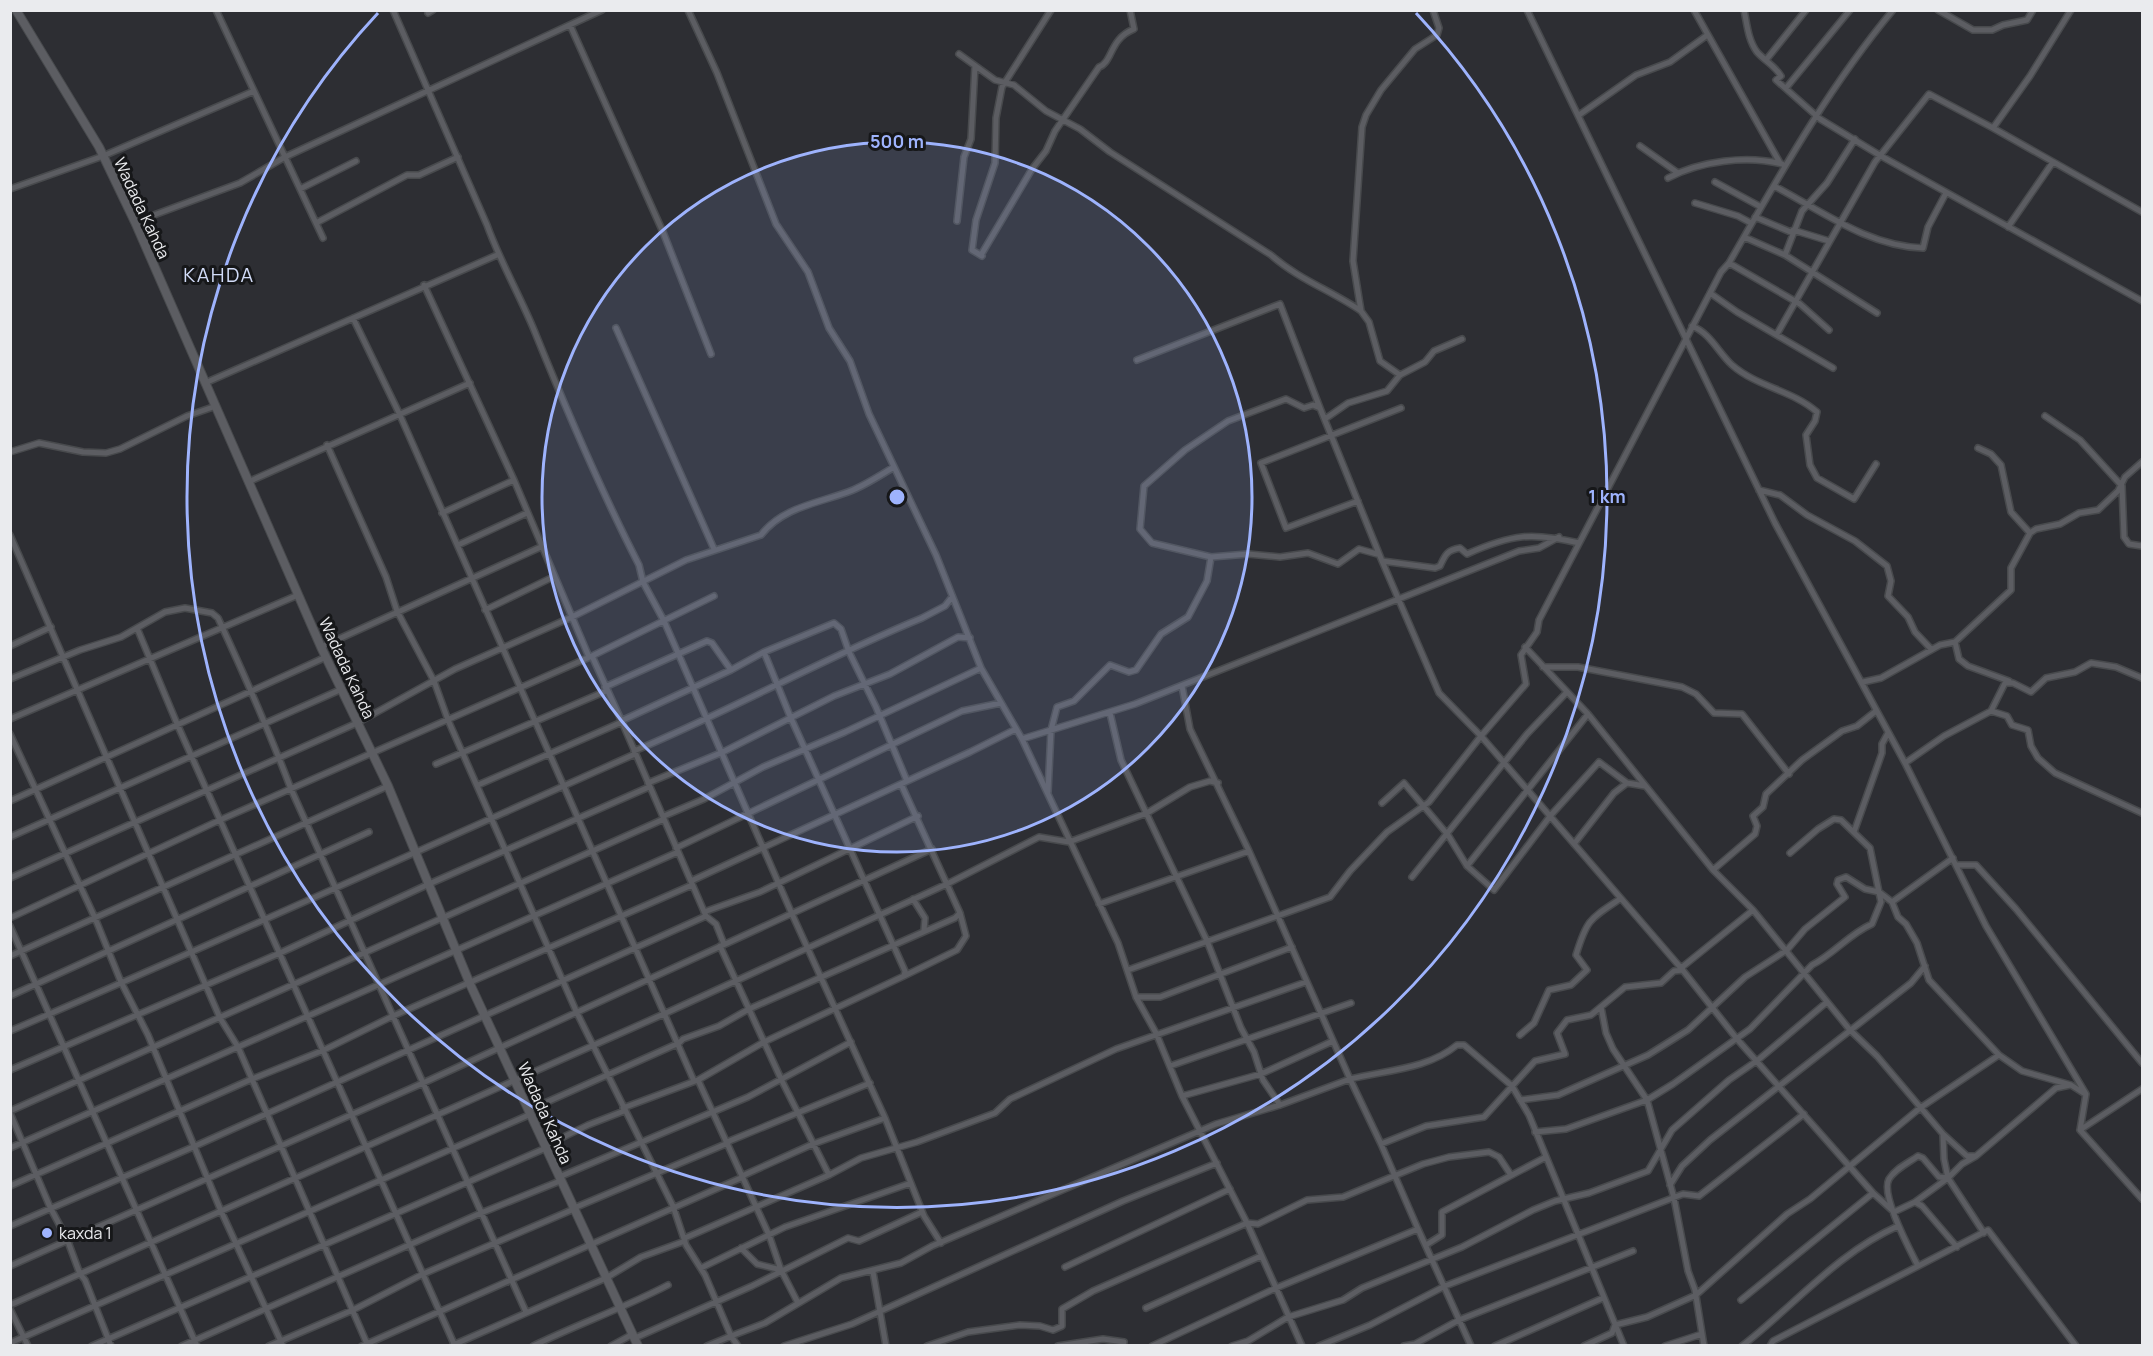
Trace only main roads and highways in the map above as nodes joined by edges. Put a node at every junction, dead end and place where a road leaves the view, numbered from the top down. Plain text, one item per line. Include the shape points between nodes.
1 (16, 10) edge
2 (635, 1339) edge

1 - 2 main road, Wadada Kahda via 103,156 135,222 321,647 388,786 470,984

